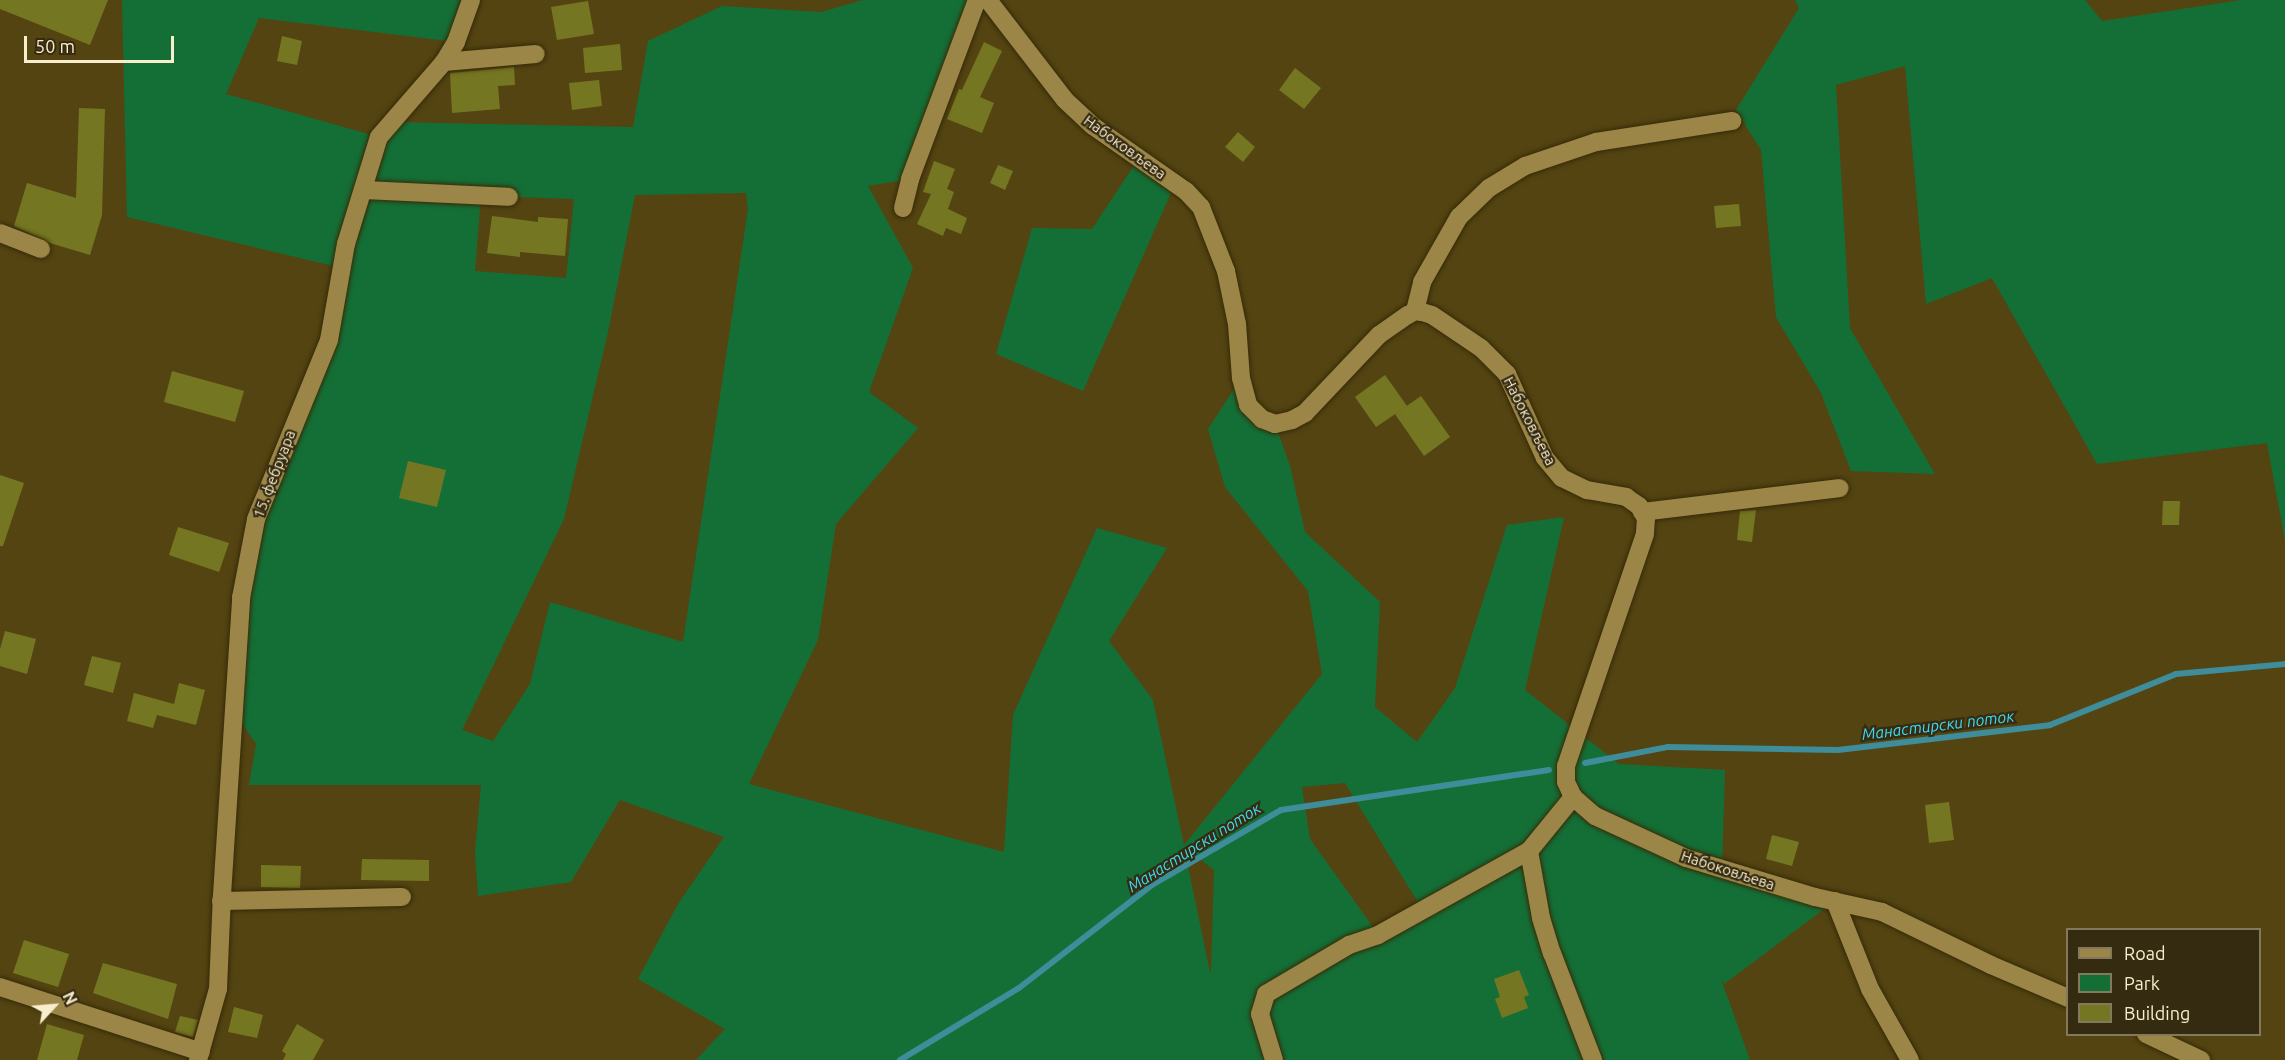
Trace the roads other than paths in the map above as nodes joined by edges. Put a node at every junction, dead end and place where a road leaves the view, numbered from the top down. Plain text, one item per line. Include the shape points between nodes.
1 (471, 0) edge
2 (977, 0) edge
3 (988, 0) edge
4 (536, 54) dead end
5 (444, 62) junction
6 (1732, 122) dead end
7 (363, 190) junction
8 (509, 197) dead end
9 (903, 208) dead end
10 (0, 233) edge
11 (41, 249) dead end
12 (1415, 311) junction
13 (1840, 488) dead end
14 (1642, 512) junction
15 (1573, 797) junction
16 (1529, 851) junction
17 (402, 897) dead end
18 (221, 901) junction
19 (1835, 902) junction
20 (0, 987) edge
21 (2066, 998) edge
22 (2148, 1036) edge
23 (200, 1056) edge
24 (1274, 1060) edge
25 (1593, 1060) edge
26 (1910, 1060) edge
27 (2201, 1060) edge

1 - 5 street, 15. фебруара via 456,42
2 - 9 street via 910,179
3 - 12 street, Набоковљева via 1072,107 1201,207 1226,271 1248,405 1262,419 1275,424 1305,413 1379,335
4 - 5 street
5 - 7 street, 15. фебруара via 379,137
6 - 12 street via 1596,142 1525,166 1490,188 1459,217 1422,282
7 - 8 street
7 - 18 street, 15. фебруара via 346,244 329,340 256,519 241,598
10 - 11 street
12 - 14 street, Набоковљева via 1432,315 1481,348 1507,374 1545,458 1562,478 1587,490 1626,497
13 - 14 street
14 - 15 street via 1646,518 1645,534 1566,766 1566,782
15 - 16 street
15 - 19 street, Набоковљева via 1595,816 1686,858
16 - 24 street via 1378,934 1349,945 1266,994 1260,1014
16 - 25 street via 1541,918
17 - 18 street
18 - 23 street, 15. фебруара via 218,989
19 - 21 street, Набоковљева via 1882,912
19 - 26 street via 1870,989
20 - 23 street
22 - 27 street

